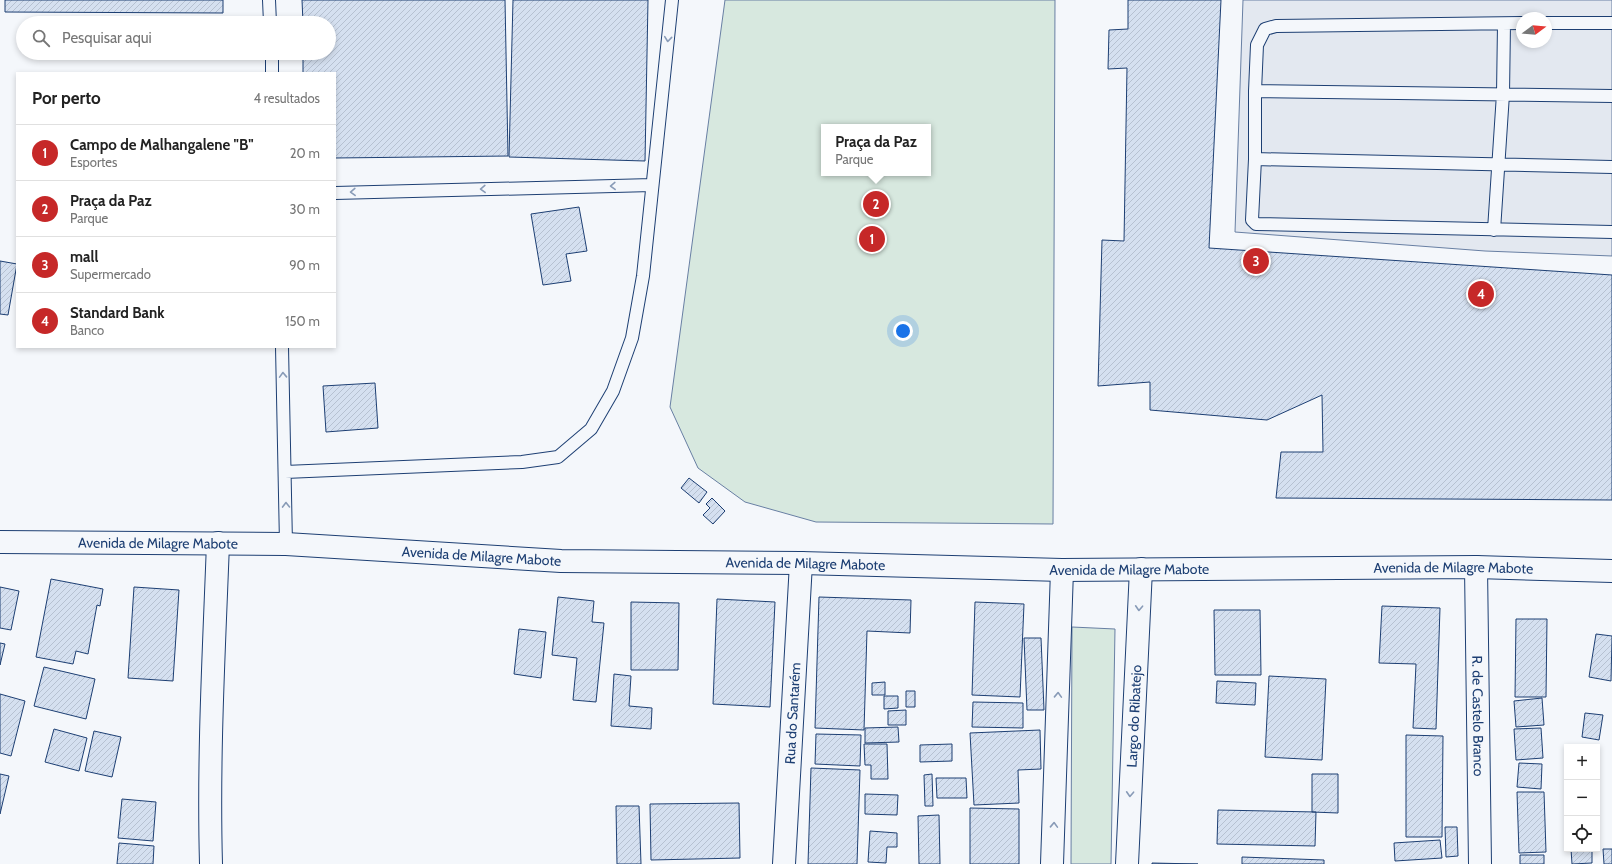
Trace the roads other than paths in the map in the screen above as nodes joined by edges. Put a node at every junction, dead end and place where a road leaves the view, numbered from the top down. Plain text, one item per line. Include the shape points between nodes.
1 (269, 0) edge
2 (672, 0) edge
3 (270, 16) edge
4 (1516, 23) edge
5 (1552, 23) edge
6 (1612, 23) edge
7 (1504, 24) junction
8 (272, 60) edge
9 (272, 72) edge
10 (1255, 91) junction
11 (1503, 94) junction
12 (1612, 96) edge
13 (1255, 159) junction
14 (1497, 165) junction
15 (1612, 167) edge
16 (652, 185) junction
17 (336, 193) edge
18 (1494, 230) junction
19 (1612, 232) edge
20 (282, 348) edge
21 (285, 472) junction
22 (0, 542) edge
23 (218, 543) junction
24 (286, 544) junction
25 (801, 563) junction
26 (1476, 567) junction
27 (1141, 569) junction
28 (1062, 570) junction
29 (1612, 570) edge
30 (211, 864) edge
31 (784, 864) edge
32 (1052, 864) edge
33 (1126, 864) edge
34 (1480, 864) edge

1 - 3 lane
2 -> 16 lane
4 - 7 lane
5 - 6 lane
7 - 10 lane via 1276,26 1265,29 1257,45
7 - 11 lane
8 - 9 lane
10 - 11 lane
10 - 13 lane
11 - 12 lane
11 - 14 lane
13 - 14 lane
13 - 18 lane via 1252,220 1256,224
14 - 15 lane
14 - 18 lane
16 -> 17 lane
16 - 21 lane via 643,276 633,330 613,391 591,429 558,457 522,462
18 - 19 lane
21 -> 20 lane
24 -> 21 lane
22 - 23 street, Avenida de Milagre Mabote
23 - 24 street, Avenida de Milagre Mabote
23 - 30 street via 212,719
24 - 25 street, Avenida de Milagre Mabote via 561,561
25 - 28 street, Avenida de Milagre Mabote
25 - 31 street, Rua do Santarém
26 - 27 street, Avenida de Milagre Mabote
26 - 29 street, Avenida de Milagre Mabote
26 - 34 street, R. de Castelo Branco
27 - 28 street, Avenida de Milagre Mabote
27 -> 33 street, Largo do Ribatejo
32 -> 28 street

